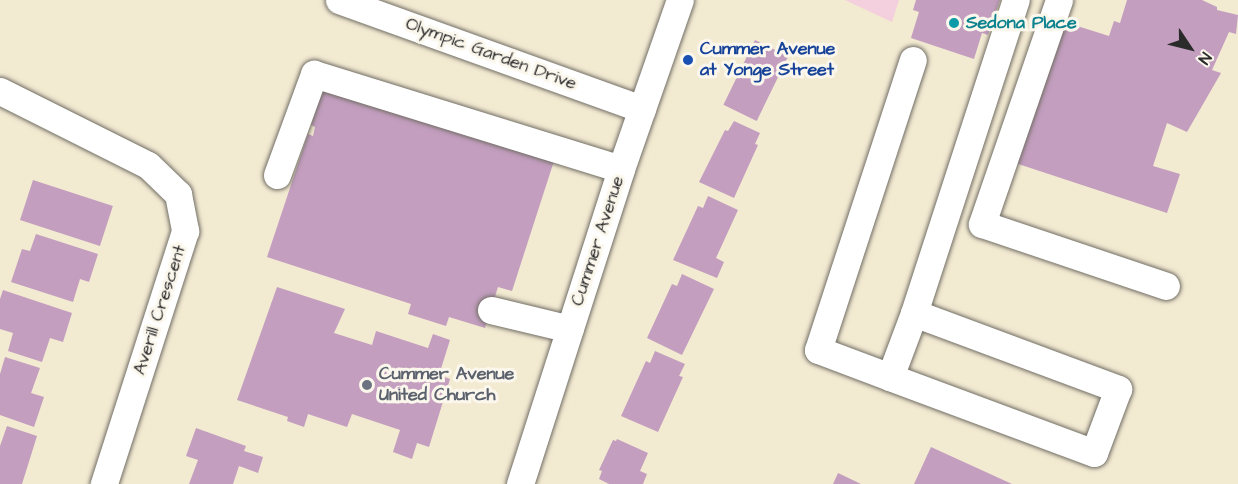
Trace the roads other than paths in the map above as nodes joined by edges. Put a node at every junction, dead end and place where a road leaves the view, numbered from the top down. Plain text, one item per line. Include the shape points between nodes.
1 (339, 0) edge
2 (680, 0) edge
3 (1016, 0) edge
4 (1059, 0) edge
5 (913, 60) dead end
6 (0, 92) edge
7 (642, 109) junction
8 (621, 169) junction
9 (277, 175) dead end
10 (1166, 286) dead end
11 (491, 310) dead end
12 (914, 314) junction
13 (570, 329) junction
14 (890, 377) junction
15 (104, 484) edge
16 (520, 484) edge

1 - 7 street, Olympic Garden Drive
2 - 7 street, Cummer Avenue
3 - 12 street
4 - 10 street via 982,224
5 - 14 street via 818,350
6 - 15 street, Averill Crescent via 148,165 178,194 185,231
7 - 8 street, Cummer Avenue
8 - 9 street via 314,74
8 - 13 street, Cummer Avenue
11 - 13 street
12 - 14 street
12 - 14 street via 1118,389 1094,453
13 - 16 street, Cummer Avenue

